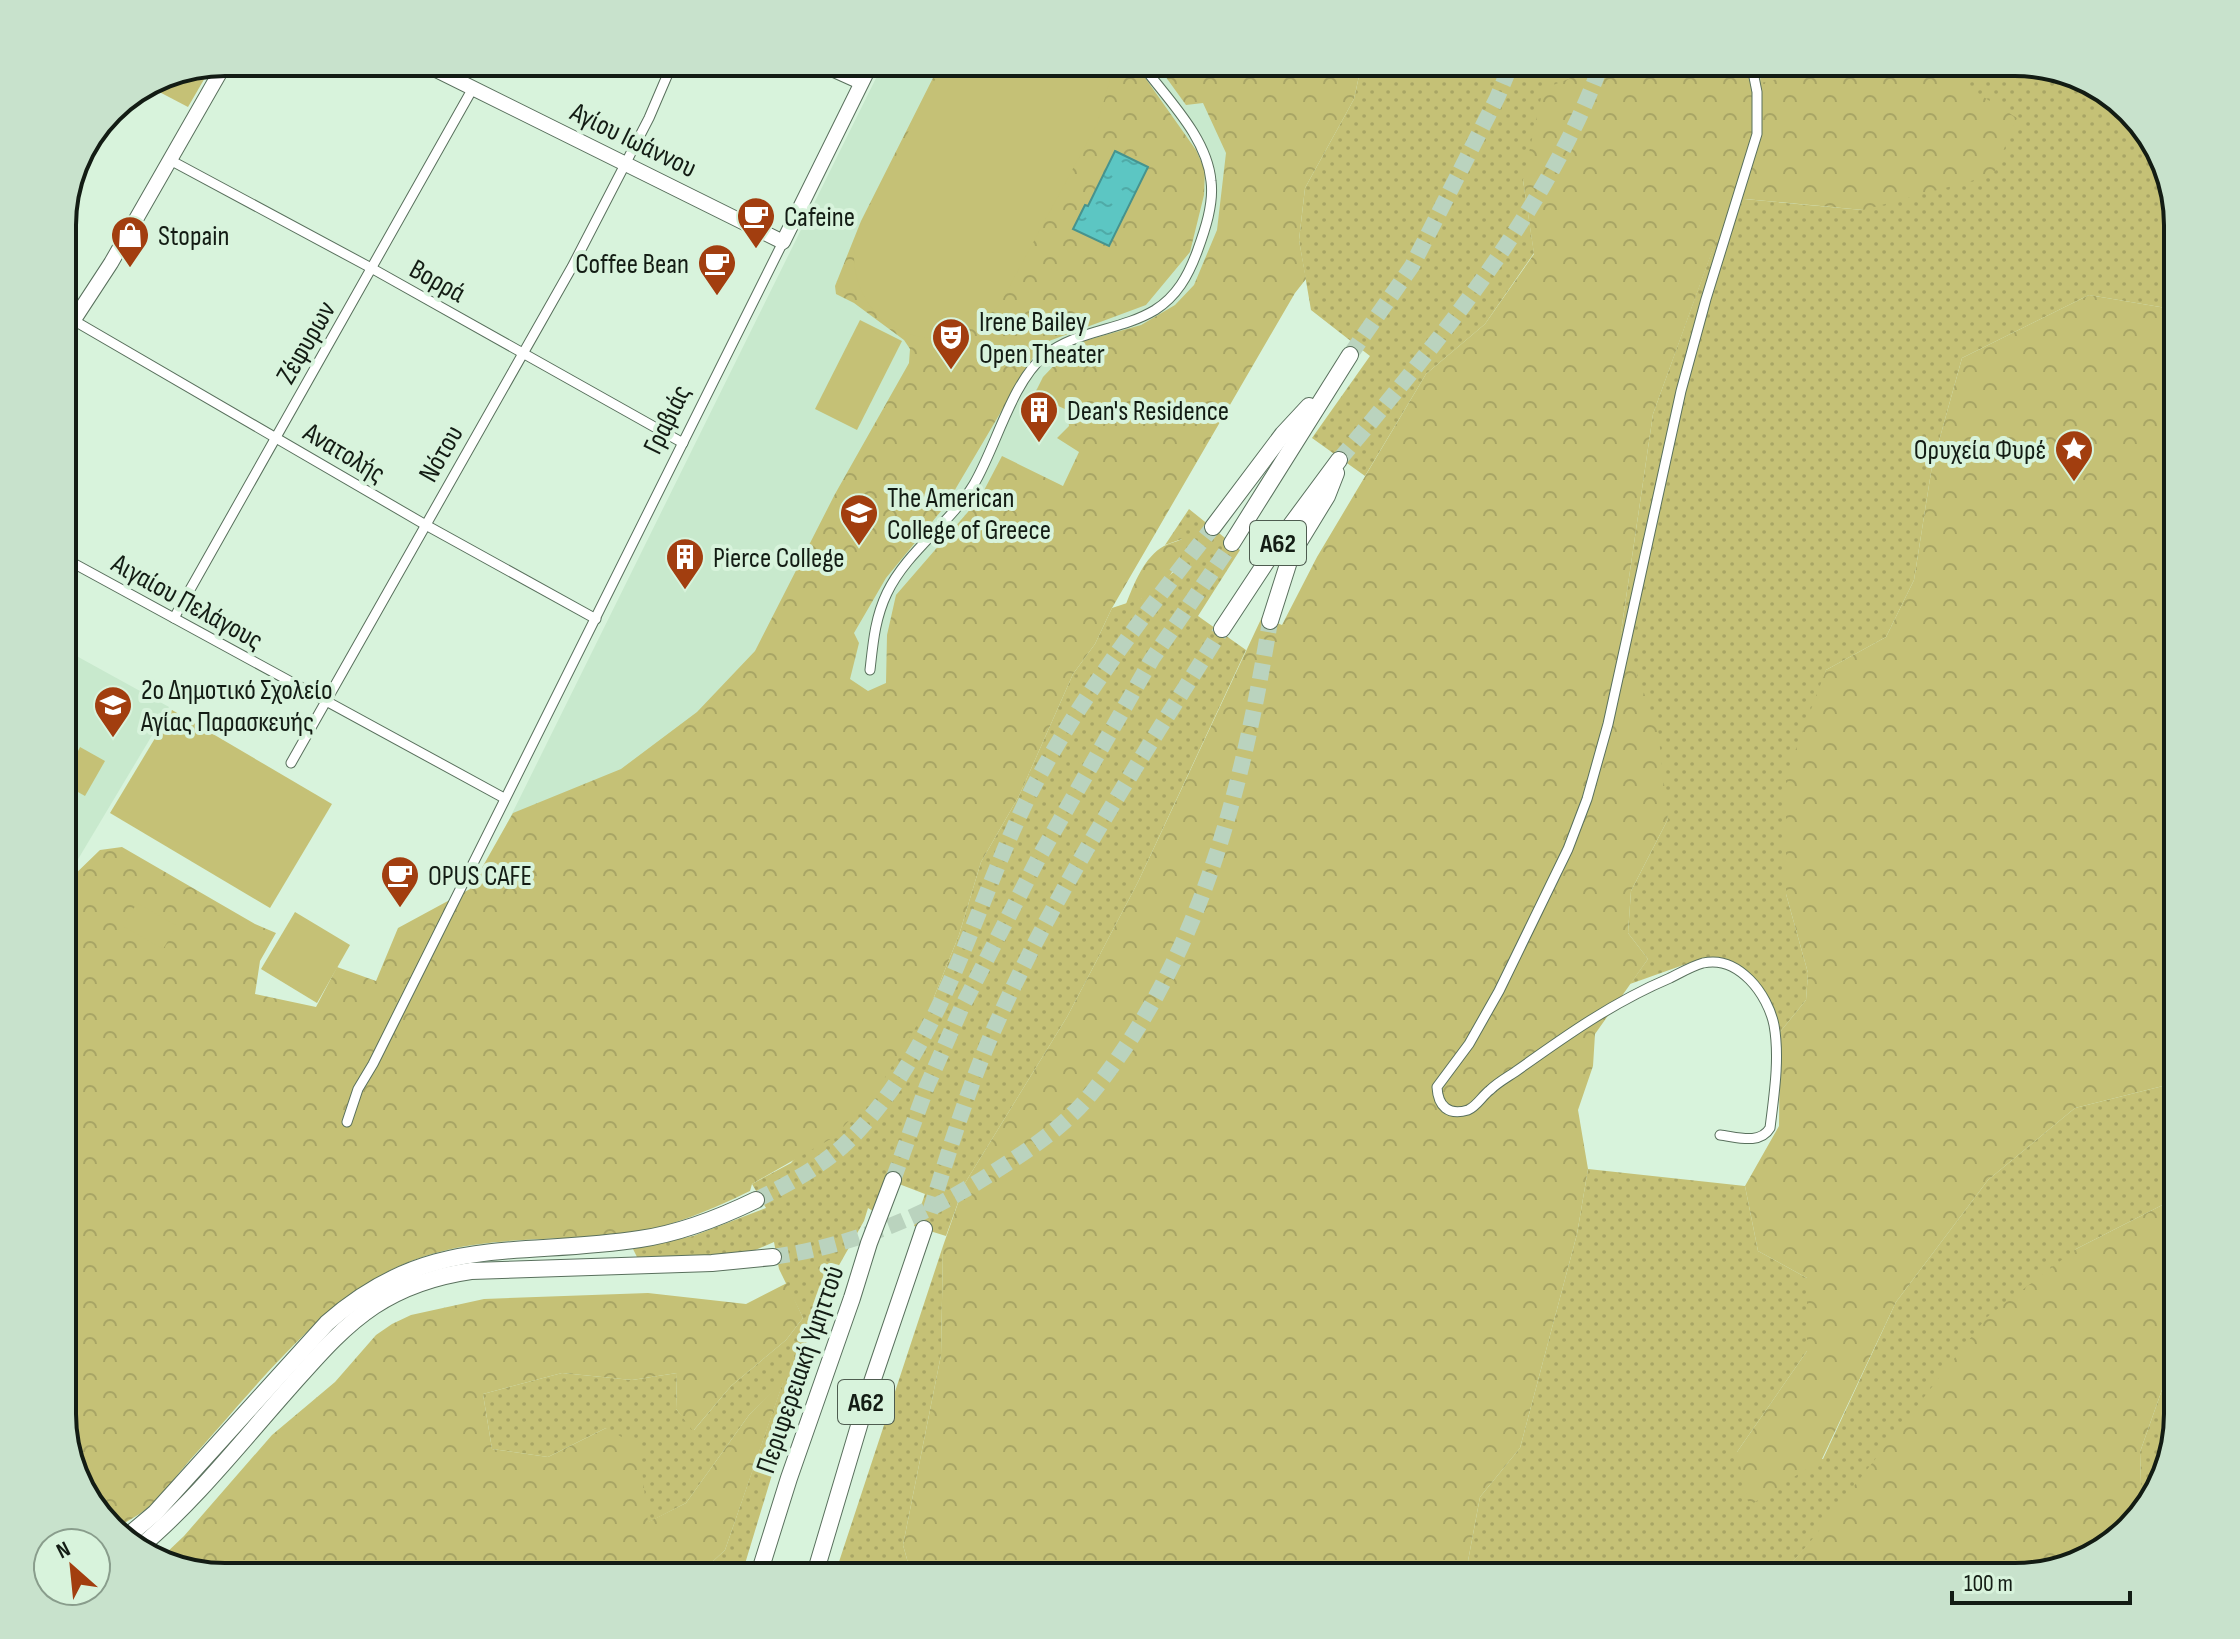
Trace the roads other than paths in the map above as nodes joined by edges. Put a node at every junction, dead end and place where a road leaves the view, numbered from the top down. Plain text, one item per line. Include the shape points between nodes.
1 (218, 76) edge
2 (453, 76) edge
3 (667, 76) edge
4 (841, 76) edge
5 (865, 76) edge
6 (1150, 76) edge
7 (1754, 76) edge
8 (861, 85) junction
9 (473, 88) junction
10 (170, 160) junction
11 (626, 164) junction
12 (783, 242) junction
13 (373, 269) junction
14 (76, 316) edge
15 (76, 322) edge
16 (524, 352) junction
17 (1350, 355) tunnel mouth
18 (1331, 382) junction
19 (276, 436) junction
20 (683, 443) junction
21 (424, 524) junction
22 (1213, 527) tunnel mouth
23 (1232, 543) tunnel mouth
24 (76, 565) edge
25 (174, 618) junction
26 (596, 619) junction
27 (1270, 621) tunnel mouth
28 (1222, 629) tunnel mouth
29 (870, 670) dead end
30 (326, 701) junction
31 (291, 763) dead end
32 (504, 798) junction
33 (347, 1122) dead end
34 (1720, 1135) dead end
35 (893, 1180) tunnel mouth
36 (756, 1200) tunnel mouth
37 (924, 1229) tunnel mouth
38 (773, 1257) tunnel mouth
39 (133, 1531) edge
40 (147, 1541) edge
41 (762, 1563) edge
42 (818, 1563) edge

1 - 10 street
2 - 9 street, Αγίου Ιωάννου
3 - 11 street, Νότου
4 - 8 street
5 - 8 street, Γραβιάς
6 - 29 street via 1189,128 1208,165 1210,205 1193,263 1176,293 1156,309 1089,332 1040,359 974,484 889,590 876,624
7 - 34 street via 1757,134 1681,391 1587,799 1499,991 1437,1087 1438,1101 1446,1110 1472,1108 1592,1018 1654,984 1714,963 1737,970 1765,1000 1774,1025 1775,1053 1766,1136
8 - 12 street, Γραβιάς
9 - 11 street, Αγίου Ιωάννου
9 - 13 street, Ζέφυρων
10 - 13 street, Βορρά
10 - 14 street
11 - 12 street, Αγίου Ιωάννου
11 - 16 street, Νότου
12 - 20 street, Γραβιάς
13 - 16 street, Βορρά
13 - 19 street, Ζέφυρων
15 - 19 street, Ανατολής
16 - 20 street, Βορρά
16 - 21 street, Νότου
17 - 18 highway, Α62
18 - 22 highway via 1283,434
18 - 23 highway, Α62
19 - 21 street, Ανατολής
19 - 25 street, Ζέφυρων
20 - 26 street, Γραβιάς
21 - 26 street, Ανατολής
21 - 30 street, Νότου
24 - 25 street, Αιγαίου Πελάγους
25 - 30 street, Αιγαίου Πελάγους
26 - 32 street, Γραβιάς
27 - 28 highway, Α62 via 1291,555 1327,496 1339,460
30 - 31 street, Νότου
30 - 32 street, Αιγαίου Πελάγους
32 - 33 street, Γραβιάς via 358,1089
35 - 41 highway, Περιφερειακή Υμηττού / Α62
36 - 39 highway via 660,1236 470,1253 392,1278 327,1323
37 - 42 highway, Α62
38 - 40 highway via 471,1271 406,1289 337,1336

